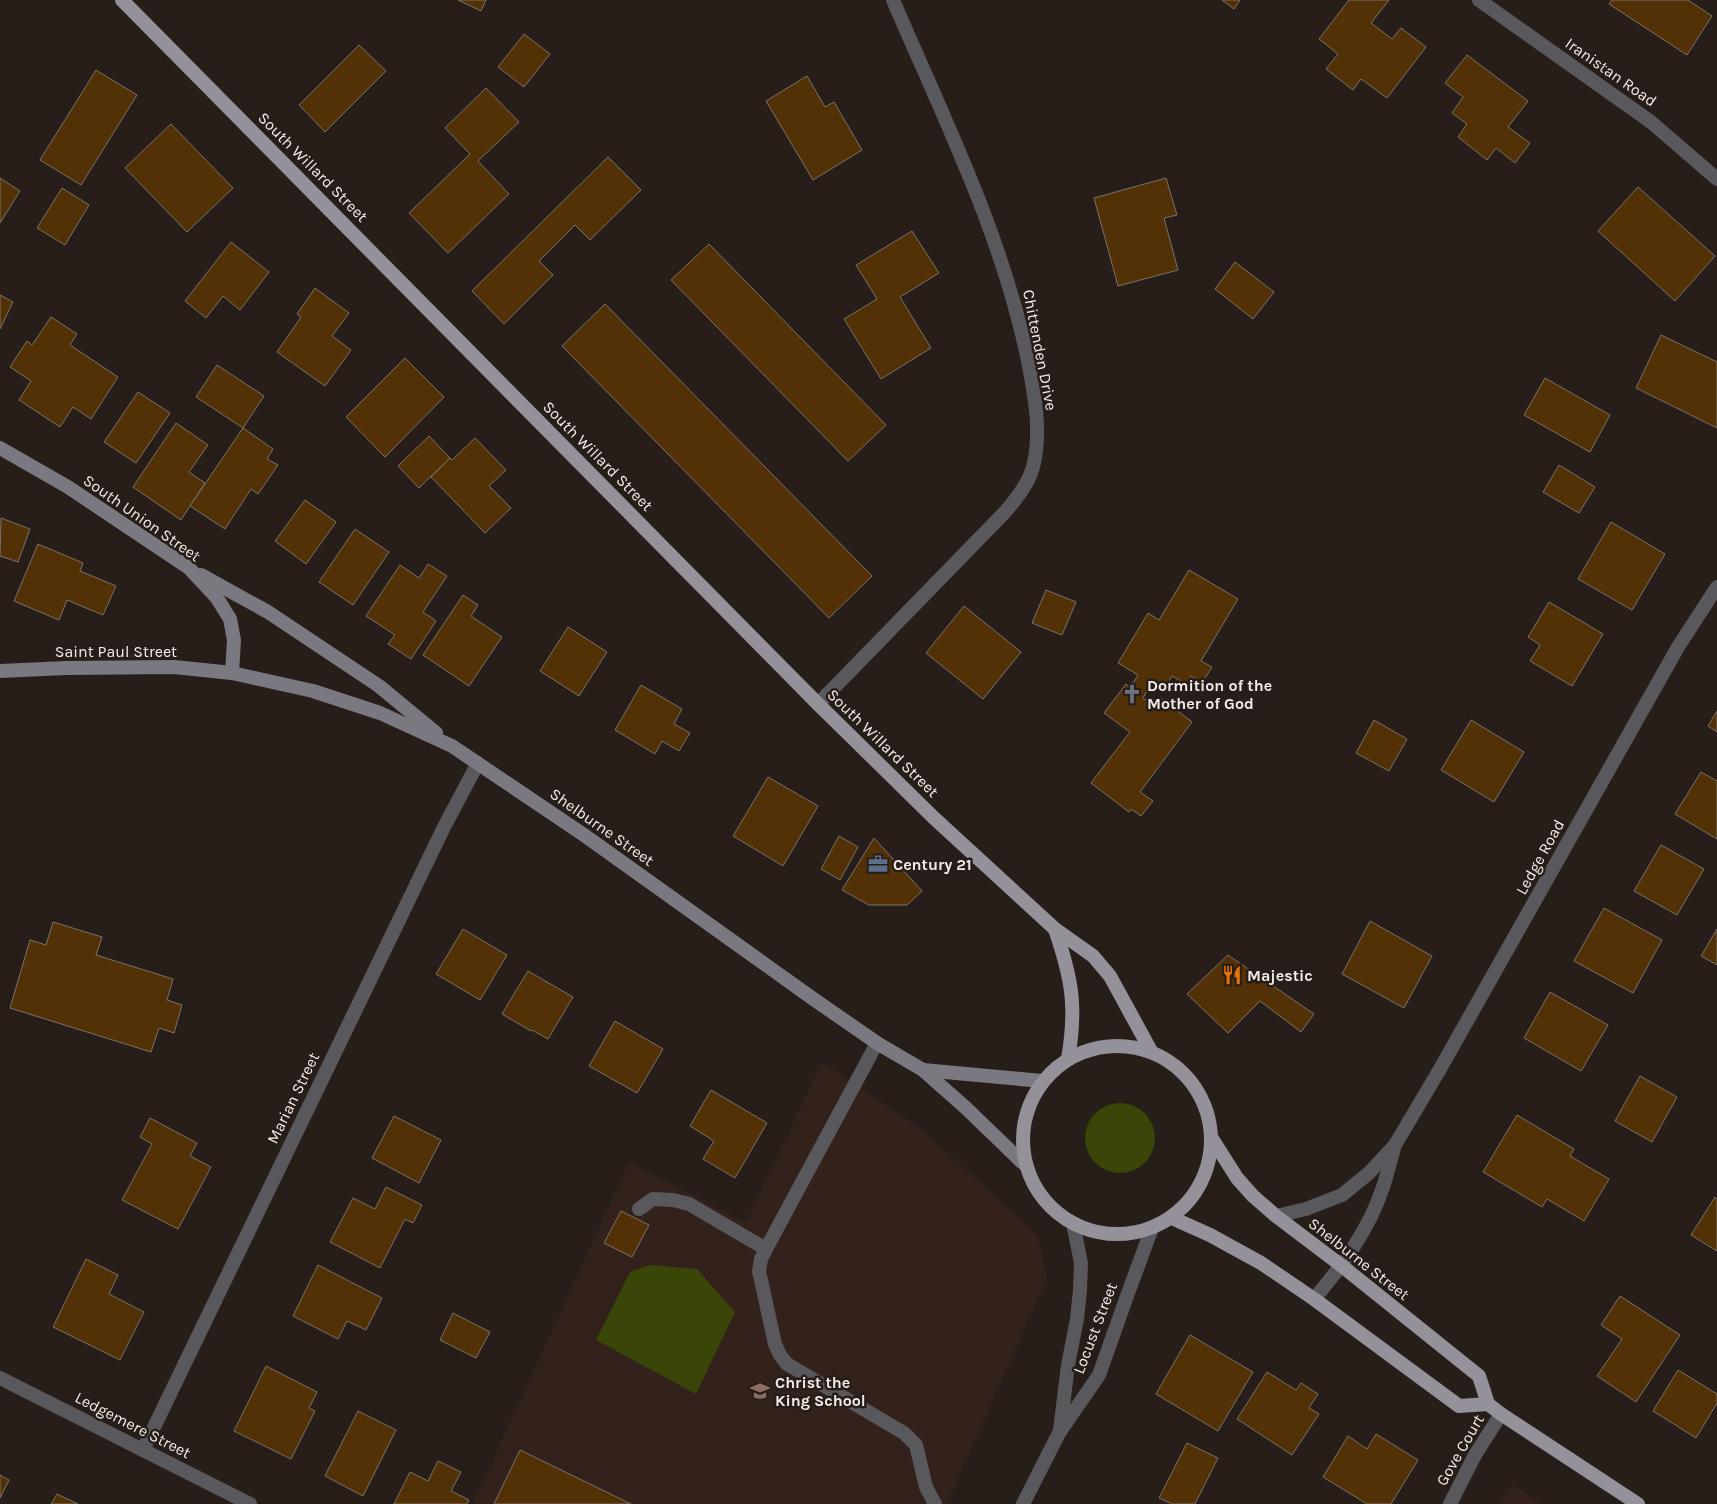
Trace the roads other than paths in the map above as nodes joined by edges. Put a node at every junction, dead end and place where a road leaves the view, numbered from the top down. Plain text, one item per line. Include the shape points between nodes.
1 (122, 0) edge
2 (893, 0) edge
3 (1479, 0) edge
4 (1717, 179) edge
5 (0, 448) edge
6 (189, 568) junction
7 (1717, 587) edge
8 (0, 671) edge
9 (232, 673) junction
10 (818, 704) junction
11 (452, 746) junction
12 (478, 763) junction
13 (1055, 930) junction
14 (877, 1042) junction
15 (1151, 1051) junction
16 (1068, 1059) junction
17 (923, 1070) junction
18 (1042, 1081) junction
19 (1211, 1136) junction
20 (1395, 1145) junction
21 (1023, 1163) junction
22 (639, 1209) dead end
23 (1276, 1216) junction
24 (1172, 1218) junction
25 (1073, 1223) junction
26 (1152, 1228) junction
27 (766, 1249) junction
28 (1342, 1266) junction
29 (1314, 1299) junction
30 (0, 1378) edge
31 (1488, 1404) junction
32 (1501, 1414) junction
33 (1060, 1433) junction
34 (143, 1450) junction
35 (250, 1504) edge
36 (935, 1504) edge
37 (1023, 1504) edge
38 (1450, 1504) edge
39 (1638, 1504) edge

1 - 10 main road, South Willard Street
2 - 10 street, Chittenden Drive via 972,184 1009,283 1033,388 1037,415 1036,450 1034,466 1027,481 1005,512
3 - 4 street, Iranistan Road via 1651,122
5 - 6 main road, South Union Street via 68,488
6 - 9 main road, South Union Street via 217,598 230,619 234,640
6 - 11 main road via 268,612 379,686
7 - 20 street, Ledge Road via 1673,656
8 - 9 main road, Saint Paul Street via 174,667
9 - 11 main road, Shelburne Street via 322,693 380,713
10 - 13 main road, South Willard Street
11 - 12 main road, Shelburne Street
12 - 14 main road, Shelburne Street
12 - 34 street, Marian Street via 444,827
13 - 15 main road, South Willard Street via 1093,956 1110,976
13 - 16 main road, South Willard Street via 1072,991 1073,1030
14 - 17 main road, Shelburne Street
14 - 27 street
15 - 16 main road, Shelburne Street via 1113,1046 1090,1049
15 - 19 main road, Shelburne Street via 1188,1076 1202,1095 1210,1119
16 - 18 main road, Shelburne Street
17 - 18 main road, Shelburne Street
17 - 21 main road, Shelburne Street
18 - 21 main road, Shelburne Street via 1024,1118 1021,1139
19 - 23 main road, Shelburne Street via 1237,1178
19 - 24 main road, Shelburne Street via 1210,1154 1201,1181 1188,1202
20 - 23 street, Ledge Road via 1369,1173 1342,1195
20 - 28 street, Ledge Road via 1382,1191
21 - 25 main road, Shelburne Street via 1049,1204
22 - 27 street via 654,1199 689,1204
23 - 28 main road, Shelburne Street
24 - 26 main road, Shelburne Street
24 - 29 main road via 1261,1263
25 - 26 main road, Shelburne Street via 1111,1234 1129,1234
25 - 33 street, Locust Street via 1080,1263 1080,1290
26 - 33 street, Locust Street via 1099,1375
27 - 36 street via 759,1271 780,1355 787,1364 904,1433 916,1445 926,1486
28 - 29 street, Ledge Road
28 - 31 main road, Shelburne Street via 1479,1376
29 - 31 main road via 1459,1406
30 - 34 street, Ledgemere Street
31 - 32 main road
32 - 38 street, Gove Court
32 - 39 main road
33 - 37 street, Locust Street
34 - 35 street, Ledgemere Street

